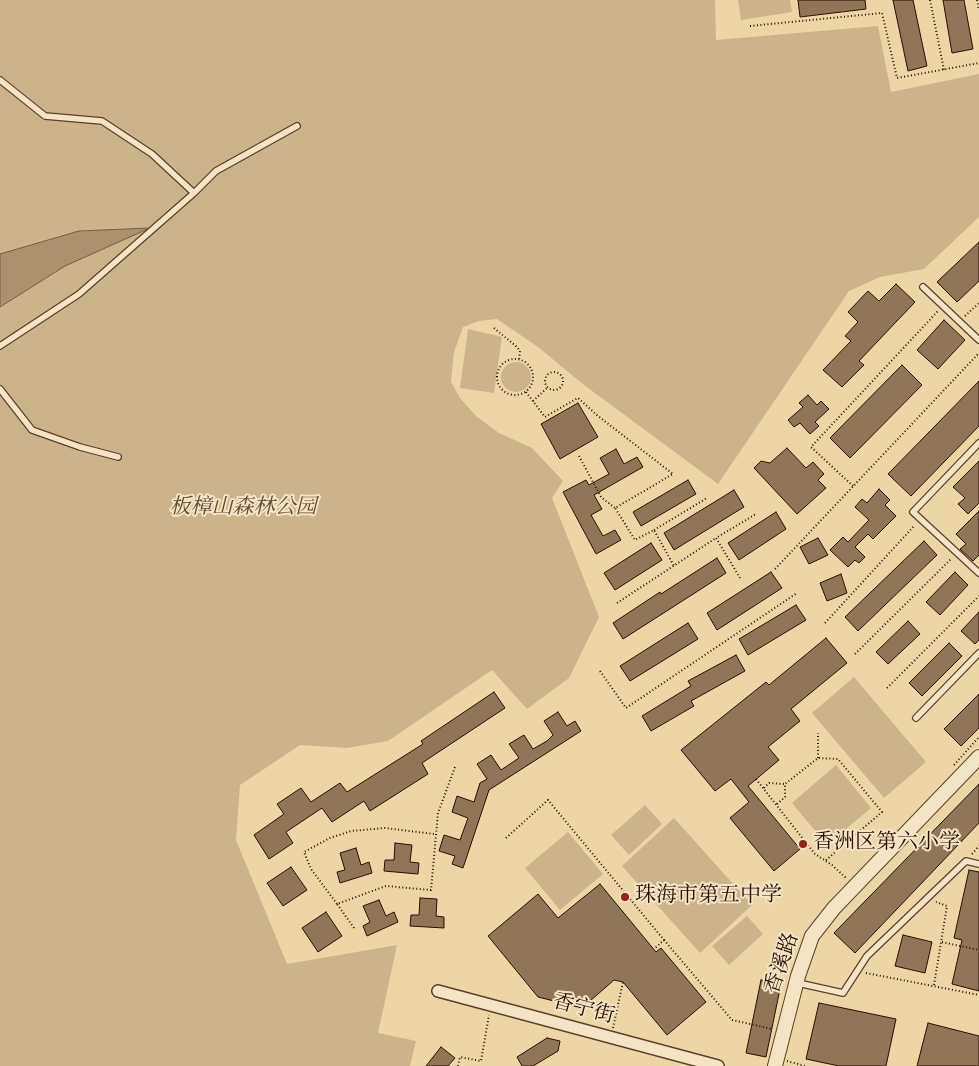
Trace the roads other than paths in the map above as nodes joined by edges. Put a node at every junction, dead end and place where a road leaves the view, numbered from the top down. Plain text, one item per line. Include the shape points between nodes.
1 (0, 80) edge
2 (297, 126) dead end
3 (194, 193) junction
4 (924, 287) dead end
5 (979, 340) edge
6 (0, 346) edge
7 (0, 388) edge
8 (979, 443) edge
9 (118, 457) dead end
10 (979, 573) edge
11 (979, 653) edge
12 (916, 718) dead end
13 (979, 758) edge
14 (979, 864) edge
15 (796, 983) junction
16 (438, 991) dead end
17 (718, 1066) edge
18 (775, 1066) edge

1 - 3 lane via 45,116 102,121 152,154
2 - 3 lane via 216,171
3 - 6 lane via 79,294
4 - 5 lane
7 - 9 lane via 32,430
8 - 10 lane via 913,512
11 - 12 lane
13 - 15 street, 香溪路 via 854,887 812,936
14 - 15 lane via 966,862 867,956 843,993
15 - 18 street, 香溪路
16 - 17 street, 香宁街

